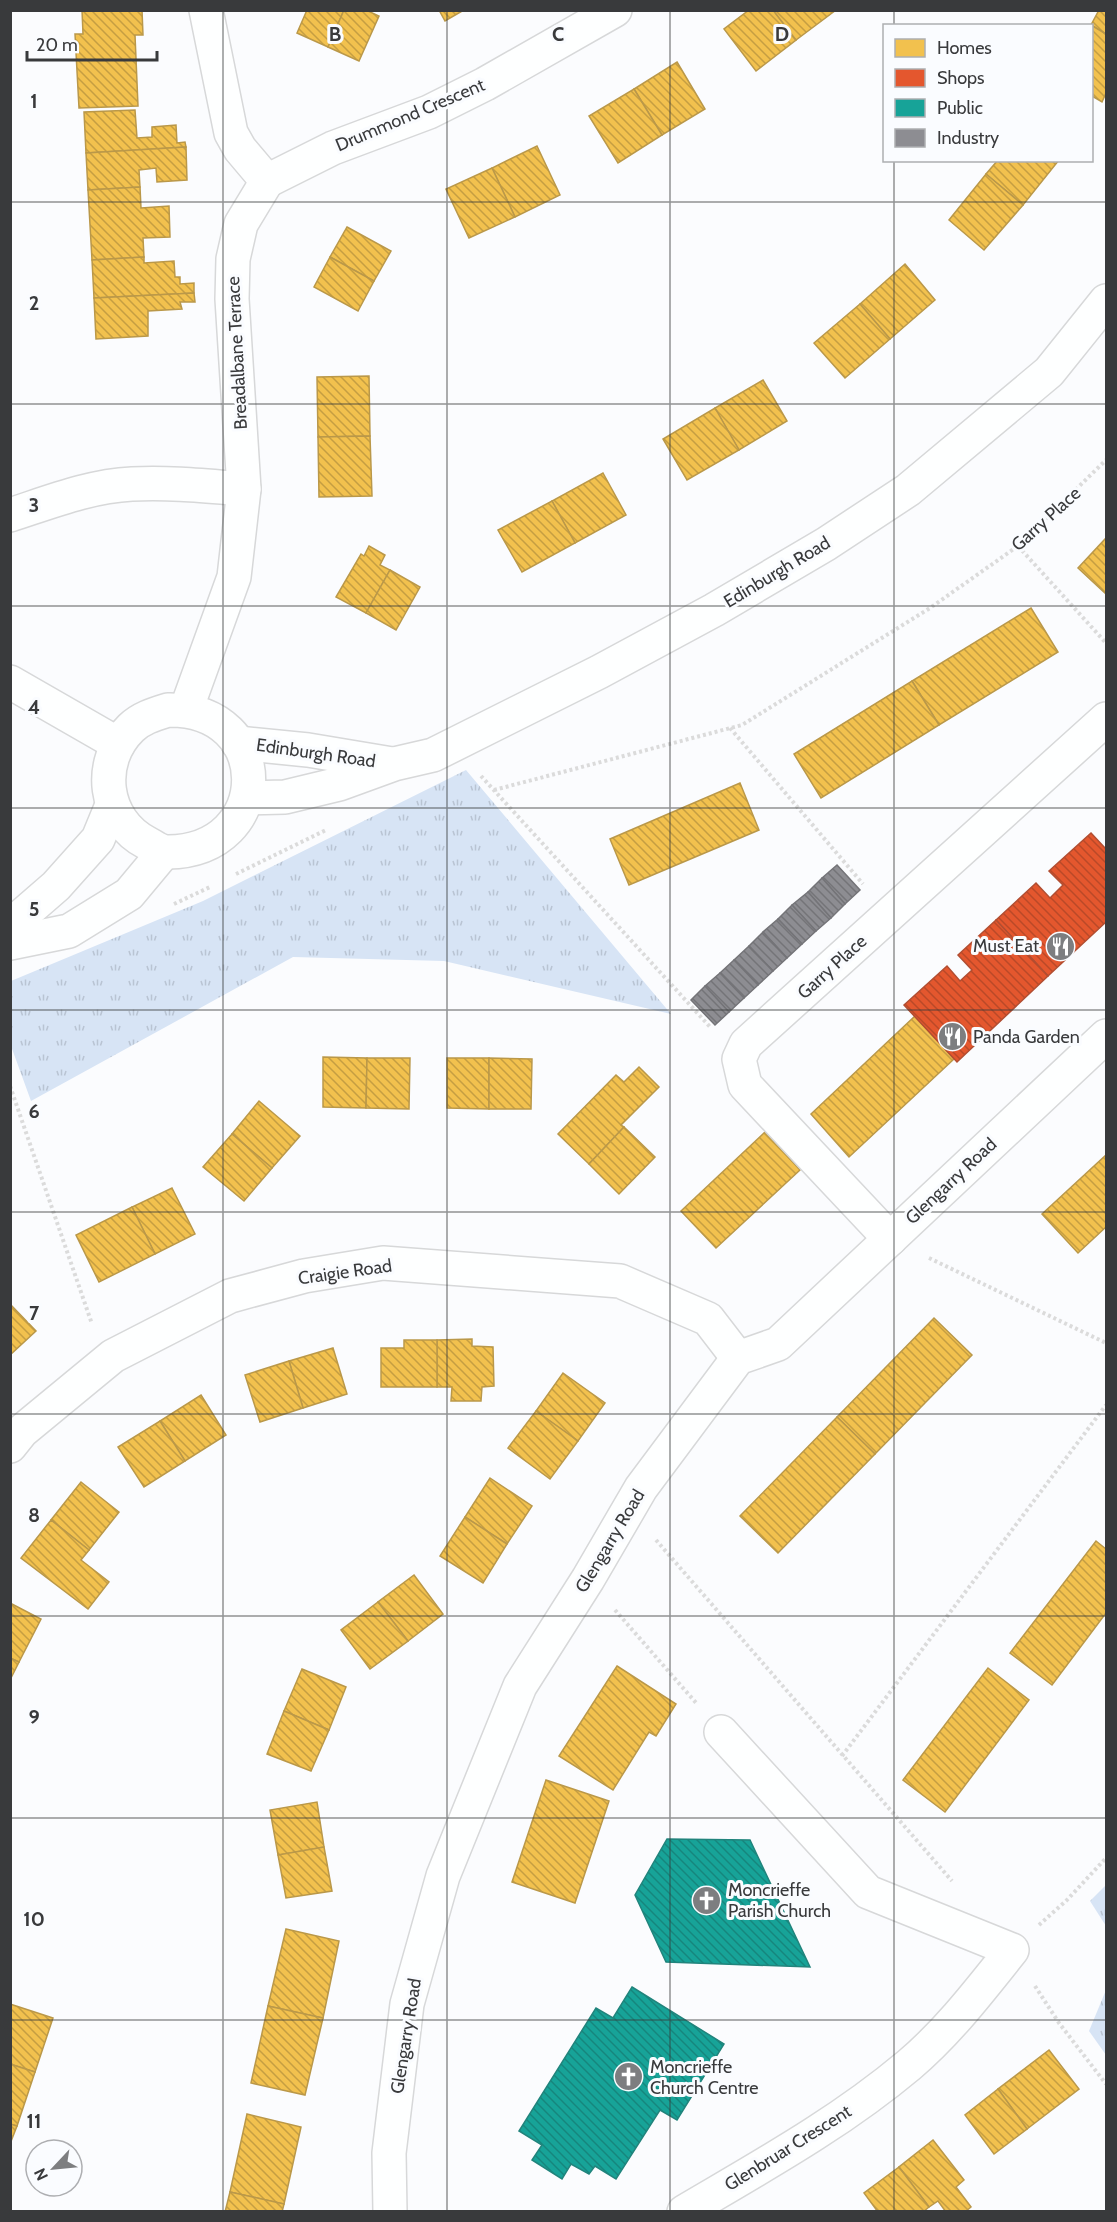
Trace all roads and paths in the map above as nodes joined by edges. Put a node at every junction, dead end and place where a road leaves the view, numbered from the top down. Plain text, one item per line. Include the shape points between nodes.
1 (206, 10) edge
2 (615, 10) edge
3 (267, 181) junction
4 (1107, 301) edge
5 (1107, 460) edge
6 (244, 489) junction
7 (10, 515) edge
8 (1018, 546) junction
9 (1107, 643) edge
10 (10, 682) edge
11 (186, 710) junction
12 (1107, 719) edge
13 (730, 729) junction
14 (238, 743) junction
15 (118, 744) junction
16 (454, 746) junction
17 (394, 764) junction
18 (494, 790) junction
19 (247, 798) junction
20 (112, 805) junction
21 (164, 852) junction
22 (889, 915) junction
23 (10, 926) edge
24 (10, 943) edge
25 (1107, 1036) edge
26 (739, 1059) junction
27 (10, 1086) edge
28 (890, 1239) junction
29 (1107, 1343) edge
30 (113, 1356) junction
31 (738, 1358) junction
32 (1107, 1405) edge
33 (10, 1446) edge
34 (629, 1508) junction
35 (588, 1579) junction
36 (721, 1732) joint
37 (842, 1756) junction
38 (1107, 1858) edge
39 (958, 1888) dead end
40 (1012, 1950) junction
41 (1107, 2084) edge
42 (390, 2211) edge
43 (684, 2211) edge

1 - 3 street via 231,133
2 - 3 street, Drummond Crescent via 429,112 333,148
3 - 6 street, Breadalbane Terrace via 241,224 233,260
4 - 16 street, Edinburgh Road via 1049,372 908,490 714,610
5 - 8 path, Garry Place
6 - 7 street via 130,484 82,492
6 - 11 street, Breadalbane Terrace via 234,577
8 - 9 path
8 - 13 path, Garry Place via 930,609
10 - 15 street
11 - 14 street via 211,717
11 - 15 street via 151,715 132,727
12 - 22 street, Garry Place
13 - 18 path, Garry Place
13 - 22 path
14 - 17 street, Edinburgh Road
14 - 19 street via 246,760
15 - 20 street via 110,763
16 - 17 street, Edinburgh Road
16 - 18 path
17 - 19 street, Edinburgh Road via 339,784 285,797
18 - 26 path
19 - 21 street via 238,818 223,835 204,846
20 - 21 street via 123,825
20 - 23 street via 98,838 56,885
21 - 24 street via 129,894 69,931
22 - 26 street, Garry Place via 746,1044
25 - 28 street, Glengarry Road
26 - 28 street via 745,1085
27 - 30 path via 98,1344
28 - 29 path
28 - 31 street, Glengarry Road via 778,1344
30 - 31 street, Craigie Road via 230,1296 304,1276 383,1263 620,1281 708,1319
30 - 33 street, Craigie Road via 22,1431
31 - 34 street, Glengarry Road
32 - 37 path
34 - 35 street, Glengarry Road
34 - 37 path
35 - 36 path
35 - 42 street, Glengarry Road via 520,1686 443,1876 407,2004 389,2153
36 - 40 street via 868,1892
37 - 39 path
38 - 40 path
40 - 41 path via 1059,2023
40 - 43 street, Glenbruar Crescent via 966,2008 910,2064 835,2122

